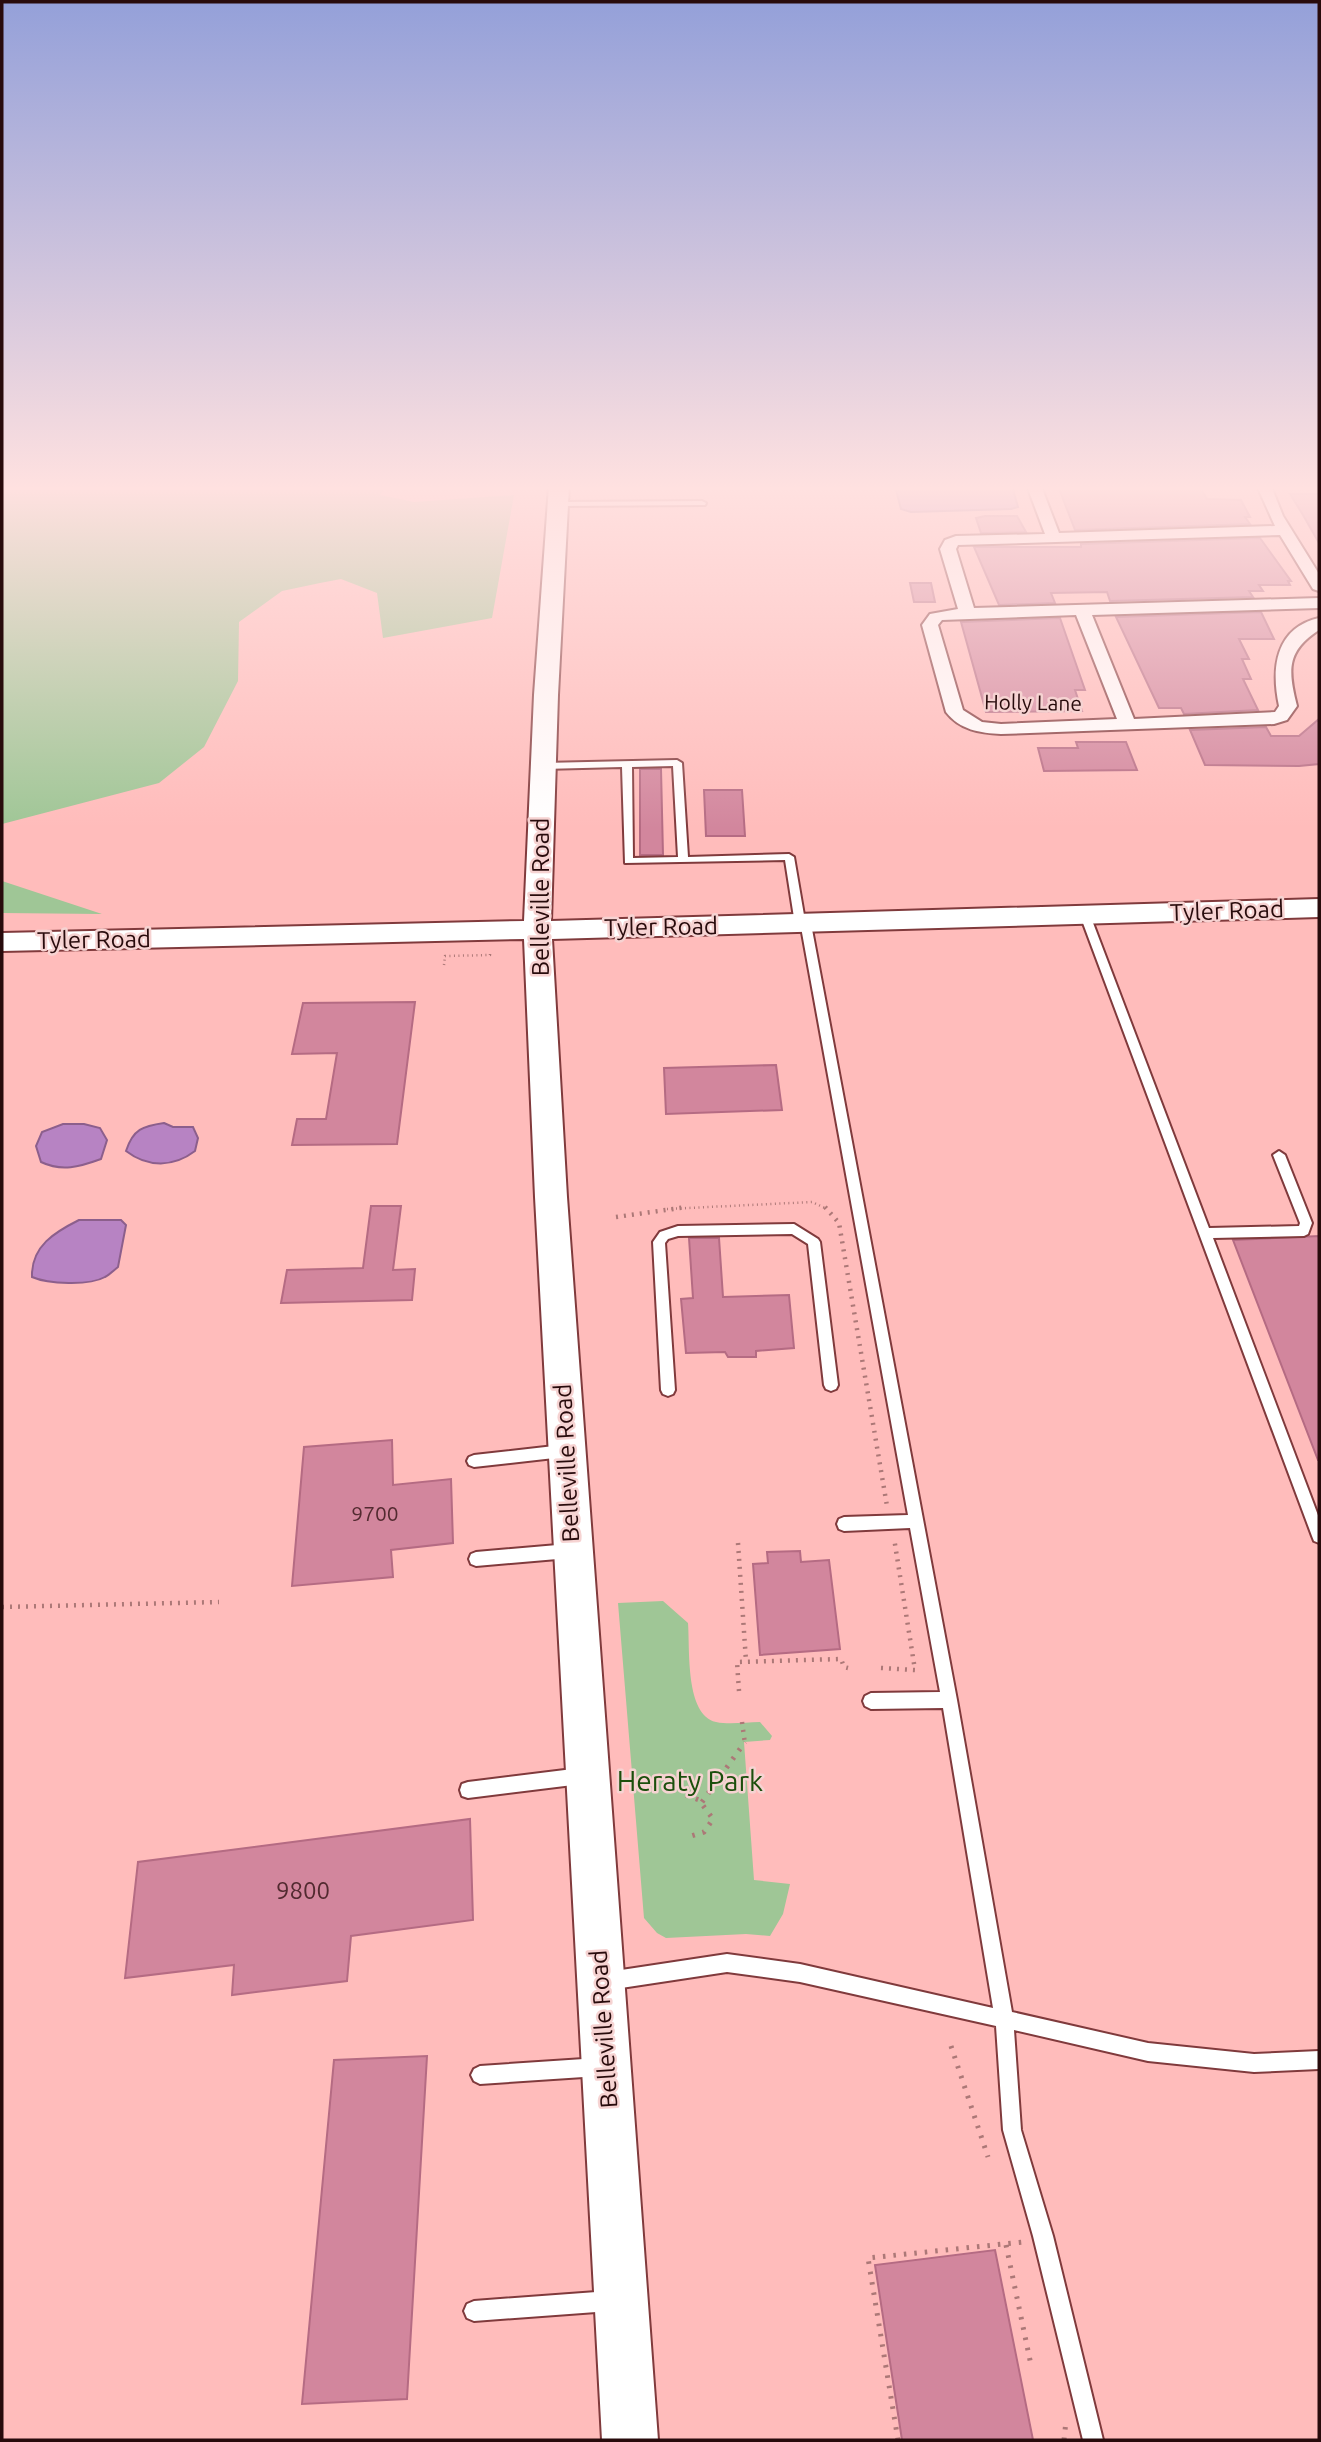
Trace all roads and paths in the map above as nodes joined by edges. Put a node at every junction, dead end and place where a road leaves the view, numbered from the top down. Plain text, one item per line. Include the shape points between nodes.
1 (553, 600) edge
2 (964, 600) edge
3 (1319, 603) edge
4 (1082, 610) junction
5 (968, 614) junction
6 (1319, 623) edge
7 (1128, 725) junction
8 (627, 764) junction
9 (543, 766) junction
10 (683, 859) junction
11 (1319, 908) edge
12 (1085, 915) junction
13 (803, 924) junction
14 (537, 930) junction
15 (2, 942) edge
16 (490, 952) dead end
17 (444, 964) dead end
18 (1279, 1155) dead end
19 (1205, 1233) junction
20 (831, 1385) dead end
21 (668, 1390) dead end
22 (567, 1451) junction
23 (474, 1461) dead end
24 (916, 1521) junction
25 (844, 1524) dead end
26 (1319, 1536) edge
27 (738, 1543) dead end
28 (573, 1550) junction
29 (476, 1559) dead end
30 (219, 1602) dead end
31 (2, 1607) edge
32 (746, 1661) junction
33 (848, 1668) dead end
34 (881, 1668) dead end
35 (915, 1670) dead end
36 (739, 1691) dead end
37 (949, 1700) junction
38 (871, 1702) dead end
39 (742, 1722) dead end
40 (589, 1775) junction
41 (468, 1790) dead end
42 (686, 1795) dead end
43 (702, 1802) junction
44 (691, 1836) dead end
45 (601, 1983) junction
46 (1004, 2020) junction
47 (951, 2046) dead end
48 (1319, 2060) edge
49 (607, 2067) junction
50 (480, 2075) dead end
51 (988, 2157) dead end
52 (1024, 2242) dead end
53 (1006, 2245) junction
54 (622, 2300) junction
55 (474, 2311) dead end
56 (1031, 2365) dead end
57 (630, 2440) edge
58 (898, 2440) edge
59 (1093, 2440) edge

1 - 9 main road, Belleville Road
2 - 5 street
3 - 4 street
4 - 5 street
4 - 7 street
5 - 7 street, Holly Lane via 941,615 930,625 955,712 963,721 1000,729
6 - 7 street, Holly Lane via 1297,638 1284,655 1280,678 1288,706 1281,716
8 - 9 lane
8 - 10 lane via 677,763
8 - 10 lane via 628,861
9 - 14 main road, Belleville Road
10 - 13 lane via 789,857
11 - 12 main road, Tyler Road
12 - 13 main road, Tyler Road
12 - 19 lane
13 - 14 main road, Tyler Road
13 - 24 lane
14 - 15 main road, Tyler Road
14 - 22 main road, Belleville Road
16 - 17 path via 445,956
18 - 19 lane via 1306,1223 1304,1231
19 - 26 lane
20 - 21 lane via 814,1242 794,1229 678,1231 664,1235 659,1242
22 - 23 lane
22 - 28 main road, Belleville Road
24 - 25 lane
24 - 37 lane
27 - 32 path
28 - 29 lane
28 - 40 main road, Belleville Road
30 - 31 path
32 - 33 path via 841,1659
32 - 36 path via 737,1662
34 - 35 path
37 - 38 lane
37 - 46 lane
39 - 43 path via 745,1745
40 - 41 lane
40 - 45 main road, Belleville Road
42 - 43 path
43 - 44 path via 713,1819 704,1832
45 - 46 lane via 727,1963 800,1973
45 - 49 main road, Belleville Road
46 - 48 lane via 1148,2052 1255,2063
46 - 59 lane via 1012,2130
47 - 51 path
49 - 50 lane
49 - 54 main road, Belleville Road
52 - 53 path
53 - 56 path
53 - 58 path via 868,2258
54 - 55 lane
54 - 57 main road, Belleville Road

